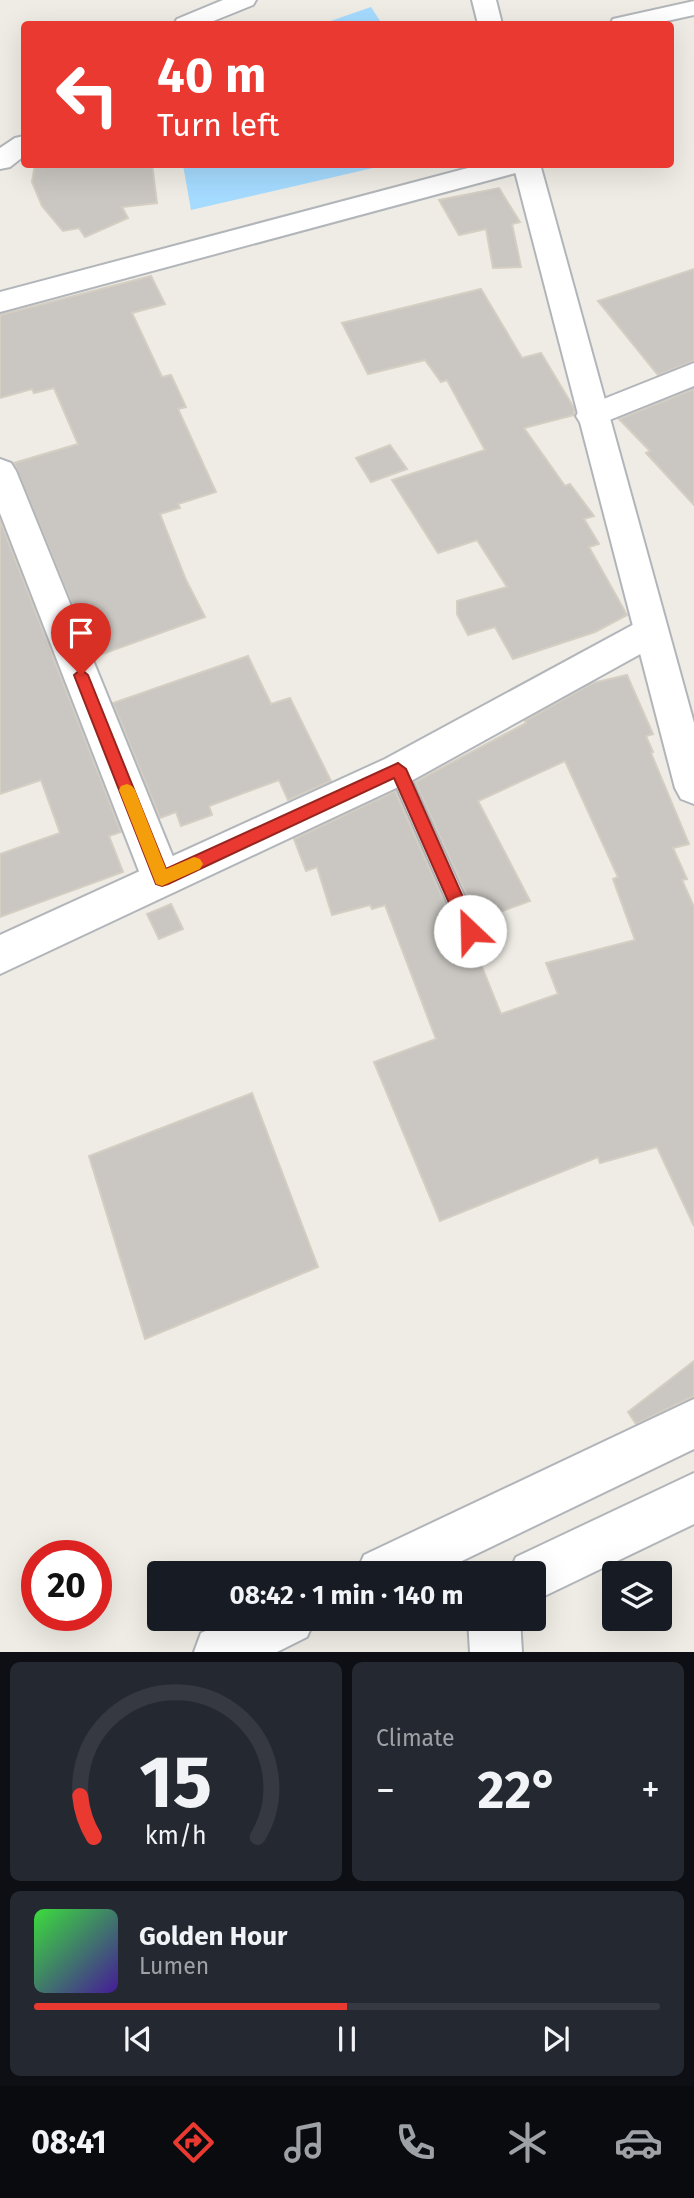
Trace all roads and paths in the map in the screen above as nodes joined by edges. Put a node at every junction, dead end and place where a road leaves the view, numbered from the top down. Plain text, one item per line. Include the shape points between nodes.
1 (244, 0) edge
2 (484, 0) edge
3 (694, 8) edge
4 (193, 21) edge
5 (489, 21) edge
6 (636, 21) edge
7 (21, 146) edge
8 (0, 161) edge
9 (501, 168) edge
10 (527, 168) edge
11 (0, 302) edge
12 (694, 374) edge
13 (592, 416) junction
14 (0, 471) edge
15 (650, 632) junction
16 (398, 769) junction
17 (691, 769) edge
18 (162, 879) junction
19 (470, 931) dead end
20 (0, 955) edge
21 (694, 1423) edge
22 (694, 1498) edge
23 (407, 1561) edge
24 (546, 1568) edge
25 (264, 1631) edge
26 (495, 1631) edge
27 (220, 1652) edge
28 (496, 1652) edge

1 - 4 street
2 - 5 street
3 - 6 street
7 - 8 street
9 - 11 street
10 - 13 street
12 - 13 street
13 - 15 street
14 - 18 street
15 - 16 street
15 - 17 street
16 - 18 street
16 - 19 lane
18 - 20 street
21 - 23 street
22 - 24 street
25 - 27 street
26 - 28 street

